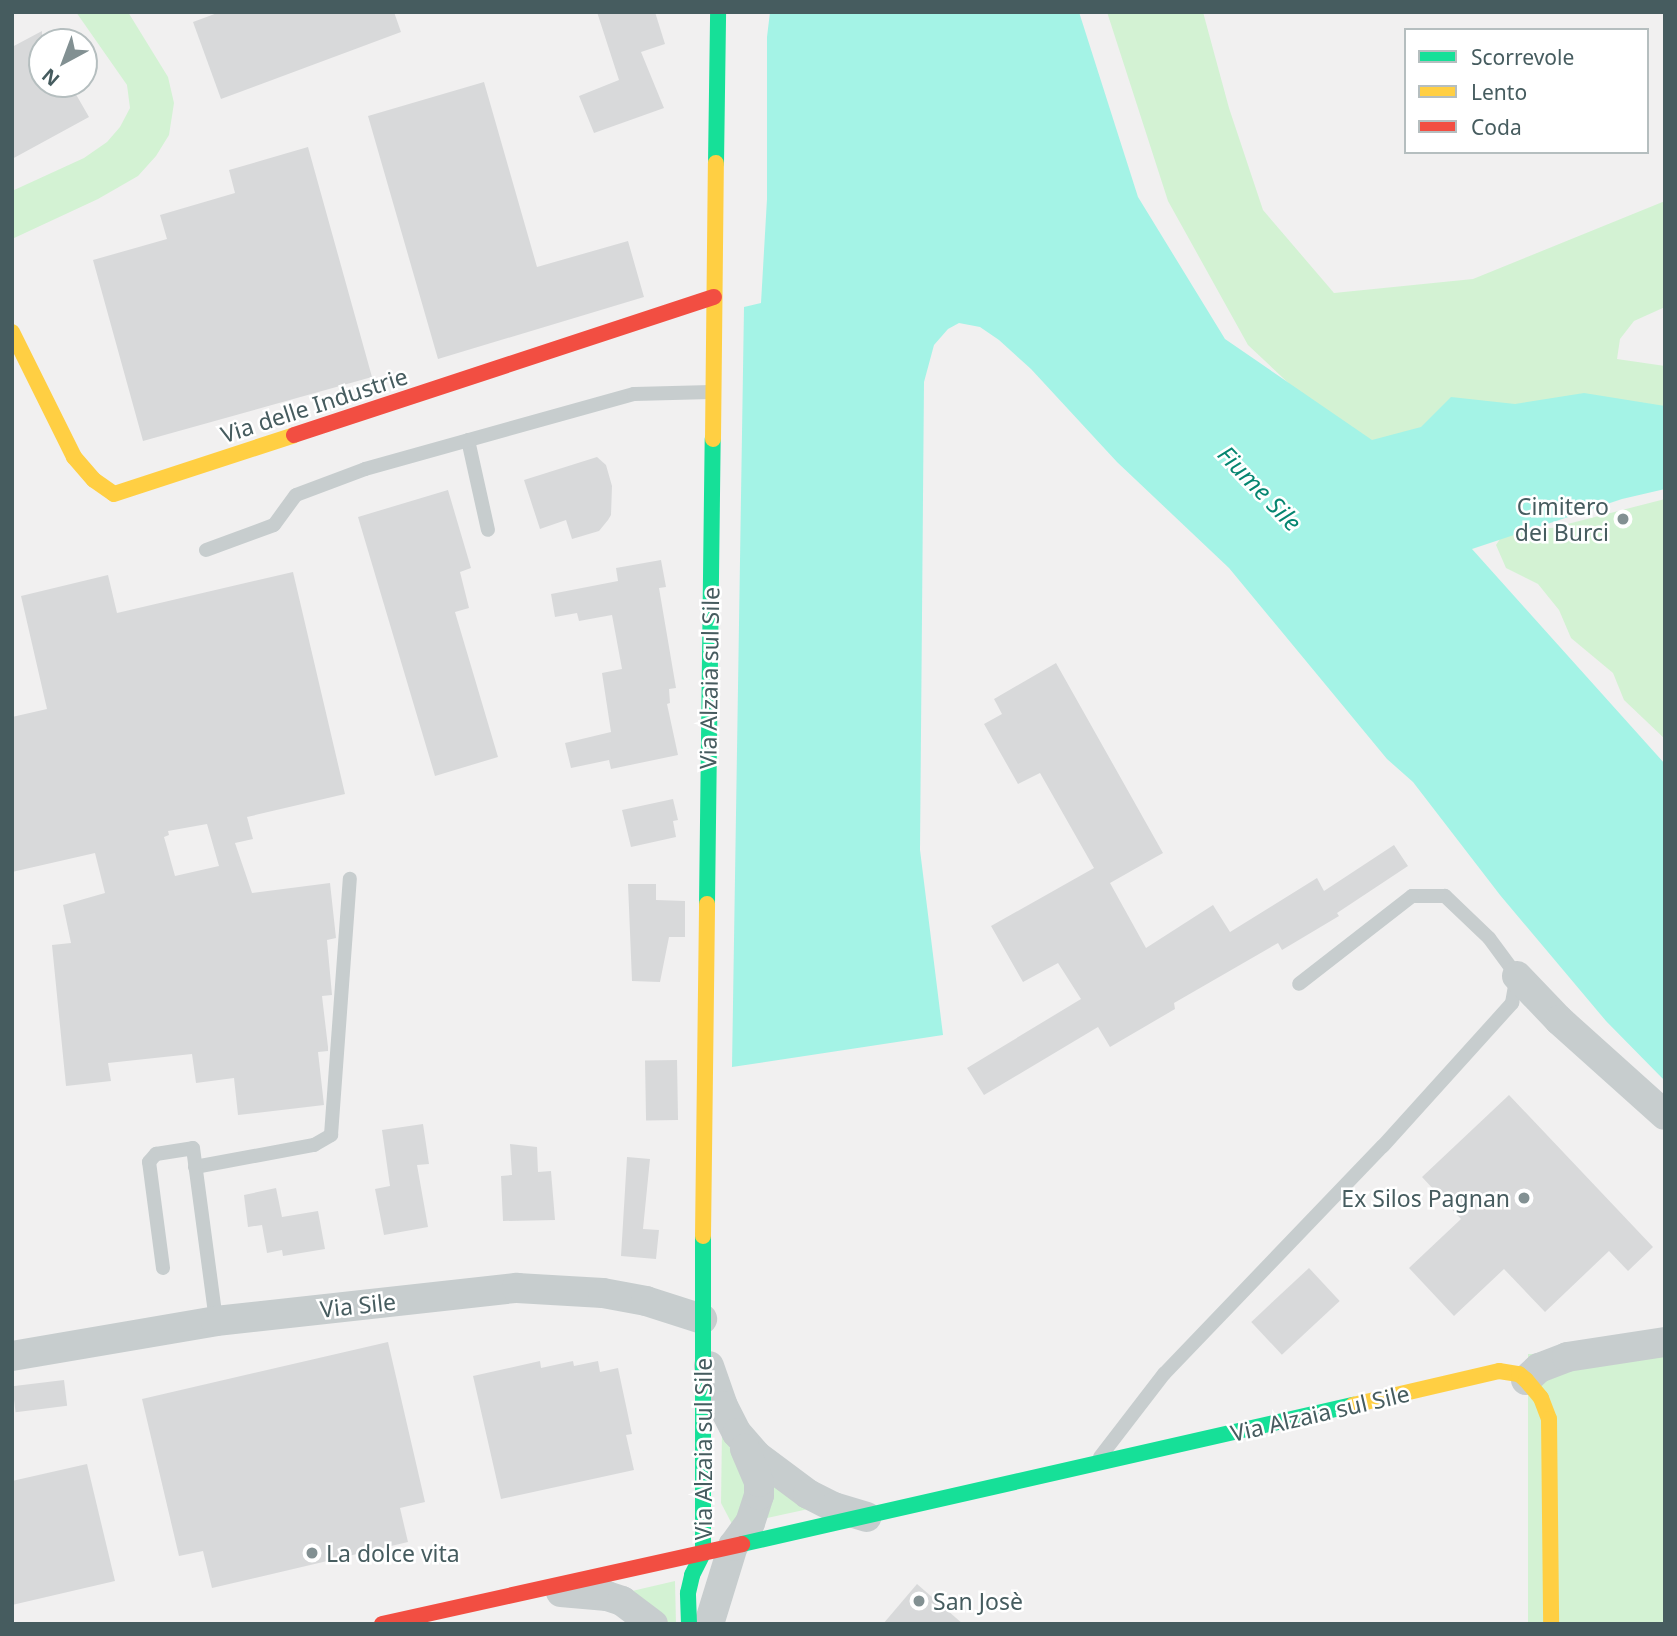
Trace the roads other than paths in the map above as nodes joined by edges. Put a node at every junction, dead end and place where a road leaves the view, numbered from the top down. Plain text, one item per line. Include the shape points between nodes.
1 (718, 12) edge
2 (714, 298) junction
3 (12, 332) edge
4 (713, 392) junction
5 (468, 440) junction
6 (488, 530) dead end
7 (206, 550) dead end
8 (350, 879) dead end
9 (1517, 976) junction
10 (1299, 984) dead end
11 (1665, 1115) edge
12 (195, 1167) junction
13 (163, 1268) dead end
14 (216, 1321) junction
15 (702, 1331) junction
16 (1665, 1342) edge
17 (12, 1356) edge
18 (1527, 1380) junction
19 (737, 1433) junction
20 (1093, 1466) junction
21 (867, 1517) junction
22 (733, 1546) junction
23 (703, 1553) junction
24 (533, 1591) junction
25 (382, 1624) edge
26 (653, 1624) edge
27 (690, 1624) edge
28 (709, 1624) edge
29 (1551, 1624) edge

1 - 2 street, Via Alzaia sul Sile
2 - 3 street, Via delle Industrie via 114,494 74,457
2 - 4 street, Via Alzaia sul Sile
4 - 5 lane via 634,394
4 - 15 street, Via Alzaia sul Sile
5 - 6 lane
5 - 7 lane via 365,469 296,495 274,525
8 - 12 lane via 331,1135 314,1145
9 - 10 lane via 1489,938 1445,897 1412,896
9 - 11 street
9 - 20 lane via 1512,1003 1383,1146 1164,1374
12 - 13 lane via 193,1148 156,1154 149,1163
12 - 14 lane
14 - 15 street, Via Sile via 517,1288 603,1293 646,1301
14 - 17 street, Via Sile
15 - 19 street, Via Alzaia sul Sile via 723,1406
15 - 23 street, Via Alzaia sul Sile
16 - 18 street via 1567,1357 1539,1368
18 - 20 street, Via Alzaia sul Sile via 1509,1371 1488,1373
18 - 29 street via 1549,1419
19 - 21 street, Via Alzaia sul Sile via 781,1476 808,1494
19 - 22 street via 754,1468 759,1495 750,1523
20 - 21 street, Via Alzaia sul Sile
21 - 22 street, Via Alzaia sul Sile
22 - 23 street, Via Alzaia sul Sile
22 - 28 street
23 - 24 street
23 - 27 street via 688,1593
24 - 25 street
24 - 26 street via 607,1596 639,1611

